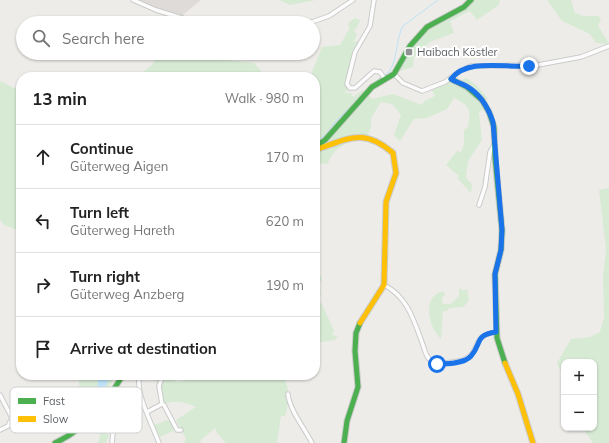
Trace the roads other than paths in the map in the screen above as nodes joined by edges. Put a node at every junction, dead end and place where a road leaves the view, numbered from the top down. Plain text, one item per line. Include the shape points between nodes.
1 (133, 0) edge
2 (353, 0) edge
3 (374, 0) edge
4 (472, 0) edge
5 (175, 16) edge
6 (320, 19) edge
7 (609, 46) edge
8 (394, 74) junction
9 (384, 77) junction
10 (451, 79) junction
11 (495, 143) junction
12 (320, 144) edge
13 (320, 148) edge
14 (479, 205) dead end
15 (384, 285) junction
16 (496, 332) junction
17 (161, 380) edge
18 (288, 394) dead end
19 (0, 395) edge
20 (142, 399) edge
21 (162, 404) junction
22 (147, 412) junction
23 (10, 414) edge
24 (10, 422) edge
25 (0, 430) edge
26 (181, 430) dead end
27 (74, 433) edge
28 (113, 433) edge
29 (159, 442) edge
30 (55, 443) edge
31 (112, 443) edge
32 (154, 443) edge
33 (312, 443) edge
34 (344, 443) edge
35 (533, 443) edge

1 - 5 street
2 - 6 street
3 - 9 street via 370,26 355,52 348,85 352,88 357,87 374,71 380,72
4 - 8 street via 427,27 410,46
7 - 10 street via 581,57 538,65 471,66
8 - 9 street
8 - 10 street via 401,82 419,91
9 - 12 street
10 - 11 street via 467,86 485,104 494,127
11 - 14 street via 490,152 484,192
11 - 16 street via 502,230 501,250 495,274
13 - 15 street via 364,136 385,146 392,153 396,173 386,202
15 - 16 street via 407,304 427,355 434,363 467,360 473,354 480,338
15 - 34 street via 360,322 356,333 358,387 347,421
16 - 35 street via 499,349 518,394
17 - 21 street via 158,386
18 - 33 street via 290,407
19 - 23 street
20 - 22 street
21 - 22 street
21 - 26 street via 177,430
22 - 29 street
24 - 25 street
27 - 30 street
28 - 31 street
29 - 32 street

